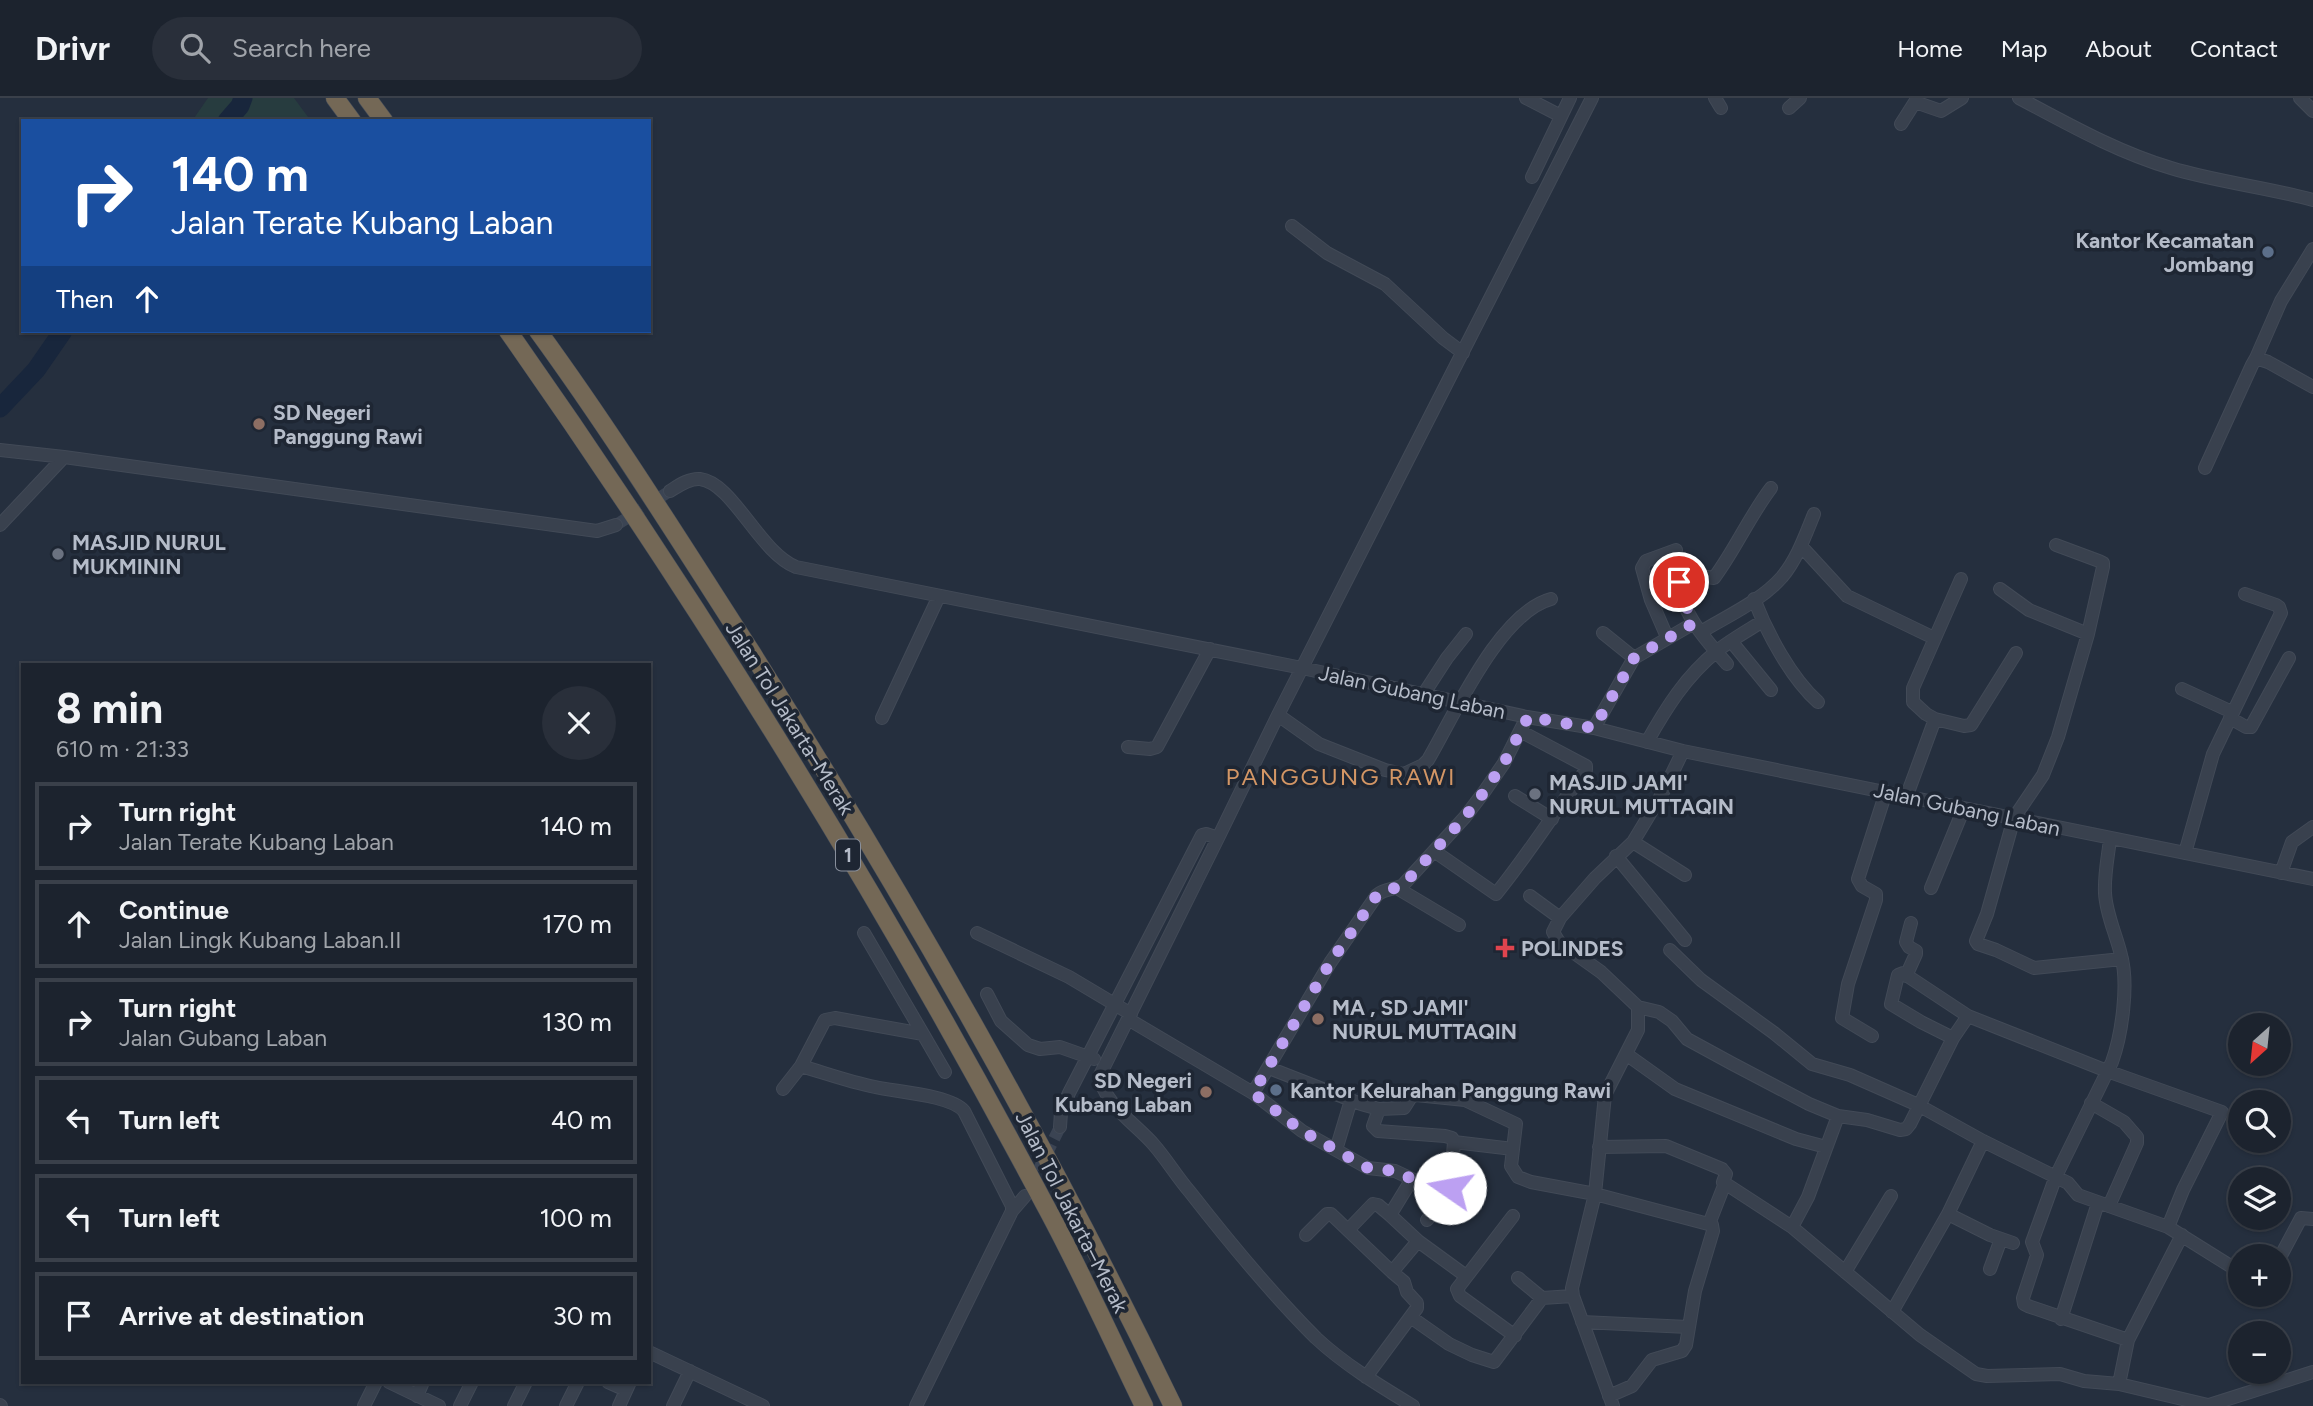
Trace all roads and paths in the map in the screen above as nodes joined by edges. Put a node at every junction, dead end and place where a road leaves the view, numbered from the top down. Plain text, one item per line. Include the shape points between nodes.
1 (335, 98) edge
2 (367, 98) edge
3 (1527, 98) edge
4 (1570, 98) edge
5 (1592, 98) edge
6 (1800, 98) edge
7 (1962, 98) edge
8 (2019, 98) edge
9 (2300, 98) edge
10 (1789, 108) dead end
11 (2313, 111) edge
12 (1561, 117) junction
13 (351, 119) edge
14 (383, 119) edge
15 (1901, 124) dead end
16 (1532, 177) dead end
17 (2313, 200) edge
18 (1292, 226) dead end
19 (2313, 248) edge
20 (509, 333) edge
21 (539, 333) edge
22 (1463, 353) junction
23 (2256, 358) junction
24 (2313, 387) edge
25 (4, 453) edge
26 (64, 457) junction
27 (2205, 468) dead end
28 (1771, 488) dead end
29 (670, 491) tunnel mouth
30 (1814, 514) dead end
31 (0, 525) edge
32 (616, 525) tunnel mouth
33 (2056, 545) dead end
34 (1801, 546) junction
35 (1676, 550) dead end
36 (1961, 579) dead end
37 (2000, 589) dead end
38 (2245, 594) dead end
39 (939, 596) junction
40 (1551, 599) dead end
41 (1754, 599) junction
42 (1763, 621) junction
43 (1697, 628) junction
44 (1603, 633) dead end
45 (1466, 634) dead end
46 (2088, 634) junction
47 (1667, 637) junction
48 (1934, 638) junction
49 (1731, 641) junction
50 (1210, 649) junction
51 (1716, 651) junction
52 (2016, 653) dead end
53 (1634, 658) junction
54 (2289, 658) dead end
55 (1727, 664) dead end
56 (1303, 668) junction
57 (2182, 689) dead end
58 (1771, 690) dead end
59 (1423, 695) junction
60 (1460, 702) junction
61 (1818, 702) dead end
62 (1278, 715) junction
63 (2231, 715) junction
64 (1528, 717) junction
65 (882, 719) dead end
66 (1935, 719) junction
67 (1594, 728) junction
68 (1520, 731) junction
69 (1647, 742) junction
70 (1128, 747) dead end
71 (1684, 751) junction
72 (1886, 792) junction
73 (1907, 795) junction
74 (1516, 796) dead end
75 (1964, 808) junction
76 (2014, 818) junction
77 (1552, 819) junction
78 (2313, 827) edge
79 (1218, 838) junction
80 (2110, 839) junction
81 (1633, 842) junction
82 (1434, 851) junction
83 (2185, 853) junction
84 (1616, 856) junction
85 (2281, 873) junction
86 (1685, 875) dead end
87 (2313, 879) edge
88 (1400, 887) junction
89 (1931, 888) dead end
90 (1530, 896) dead end
91 (1560, 918) junction
92 (1911, 923) dead end
93 (1459, 926) dead end
94 (864, 933) dead end
95 (977, 933) dead end
96 (1685, 940) dead end
97 (1670, 950) dead end
98 (2122, 960) junction
99 (1906, 975) junction
100 (987, 994) dead end
101 (1637, 1007) junction
102 (1123, 1010) junction
103 (1968, 1016) junction
104 (923, 1034) junction
105 (1872, 1037) dead end
106 (1953, 1038) junction
107 (1626, 1054) junction
108 (1094, 1059) junction
109 (801, 1066) junction
110 (1269, 1068) junction
111 (2107, 1071) junction
112 (944, 1072) dead end
113 (783, 1089) dead end
114 (1253, 1093) junction
115 (1351, 1100) junction
116 (2091, 1103) junction
117 (1918, 1105) junction
118 (1379, 1109) junction
119 (1838, 1116) junction
120 (1060, 1127) tunnel mouth
121 (1983, 1141) junction
122 (1454, 1142) junction
123 (1599, 1147) junction
124 (1826, 1147) junction
125 (1513, 1149) junction
126 (1336, 1150) junction
127 (2056, 1176) junction
128 (1412, 1179) junction
129 (1724, 1184) junction
130 (1450, 1188) junction
131 (1595, 1194) junction
132 (1025, 1196) tunnel mouth
133 (1891, 1196) dead end
134 (2103, 1205) junction
135 (1012, 1211) junction
136 (1948, 1214) junction
137 (1390, 1215) junction
138 (1513, 1216) dead end
139 (2313, 1219) edge
140 (1427, 1220) dead end
141 (1709, 1224) junction
142 (1792, 1227) junction
143 (2168, 1227) junction
144 (1348, 1230) junction
145 (2182, 1235) junction
146 (1306, 1236) dead end
147 (1418, 1241) junction
148 (2287, 1244) edge
149 (2228, 1264) edge
150 (1990, 1269) dead end
151 (1392, 1272) junction
152 (1845, 1272) junction
153 (1466, 1276) junction
154 (1518, 1278) dead end
155 (1573, 1296) junction
156 (1542, 1298) junction
157 (1892, 1312) junction
158 (1412, 1318) junction
159 (2061, 1318) junction
160 (1582, 1322) junction
161 (1688, 1327) junction
162 (1514, 1336) junction
163 (2128, 1340) junction
164 (651, 1353) edge
165 (690, 1371) junction
166 (2313, 1372) edge
167 (1366, 1377) junction
168 (375, 1384) edge
169 (392, 1384) edge
170 (422, 1384) edge
171 (471, 1384) edge
172 (525, 1384) edge
173 (577, 1384) edge
174 (2119, 1384) junction
175 (628, 1387) edge
176 (736, 1394) junction
177 (417, 1396) junction
178 (1611, 1401) edge
179 (2222, 1404) edge
180 (364, 1406) edge
181 (439, 1406) edge
182 (460, 1406) edge
183 (514, 1406) edge
184 (566, 1406) edge
185 (619, 1406) edge
186 (673, 1406) edge
187 (730, 1406) edge
188 (763, 1406) edge
189 (916, 1406) edge
190 (1144, 1406) edge
191 (1173, 1406) edge
192 (1413, 1406) edge
193 (2207, 1406) edge

1 - 13 highway
2 - 14 highway
3 - 12 street
4 - 12 street
5 - 22 street
6 - 10 street
7 - 15 street via 1941,111 1915,102
8 - 17 street via 2154,163
9 - 11 street
12 - 16 street
18 - 22 street via 1327,253 1384,284
19 - 23 street via 2281,301
20 - 190 highway, Jalan Tol Jakarta–Merak / 1 via 616,487 766,719 906,953 1045,1205
21 - 191 highway, Jalan Tol Jakarta–Merak / 1 via 675,533 830,777 1056,1175
22 - 56 street
23 - 24 street
23 - 27 street
25 - 26 street
26 - 31 street
26 - 32 street via 597,531
28 - 43 street via 1714,578 1684,573 1680,577 1681,595
29 - 39 street, Jalan Gubang Laban via 698,479 713,484 776,555 796,567
30 - 34 street
33 - 46 street via 2103,564
34 - 41 street via 1781,578
34 - 48 street via 1847,596
35 - 47 street via 1646,561 1642,568
36 - 48 street
37 - 46 street via 2029,610
38 - 63 street via 2276,605 2281,613
39 - 50 street, Jalan Gubang Laban
39 - 65 street
40 - 60 street via 1514,623
41 - 42 street
41 - 43 street
42 - 49 street
42 - 61 street via 1799,681
43 - 47 street
43 - 51 street
44 - 53 street
45 - 59 street
46 - 76 street via 2048,764
47 - 53 street
48 - 66 street via 1912,696 1918,708
49 - 51 street
49 - 58 street
50 - 56 street, Jalan Gubang Laban
50 - 70 street via 1157,747
51 - 55 street
51 - 69 street via 1675,694
52 - 66 street via 1970,725
53 - 67 street
54 - 63 street via 2251,727
56 - 59 street, Jalan Gubang Laban
56 - 62 street
57 - 63 street
59 - 60 street, Jalan Gubang Laban
60 - 62 street via 1428,760 1404,774 1319,744
60 - 64 street, Jalan Gubang Laban
62 - 79 street
63 - 83 street via 2209,764
64 - 67 street, Jalan Gubang Laban
64 - 68 street
66 - 73 street
67 - 69 street, Jalan Gubang Laban
68 - 77 street via 1586,766
68 - 82 street via 1484,792
69 - 71 street, Jalan Gubang Laban
71 - 72 street, Jalan Gubang Laban
71 - 81 street
72 - 73 street, Jalan Gubang Laban
72 - 105 street via 1858,879 1876,894 1876,901 1848,984 1842,1018
73 - 75 street, Jalan Gubang Laban
74 - 77 street
75 - 76 street, Jalan Gubang Laban
75 - 89 street
76 - 80 street, Jalan Gubang Laban
76 - 98 street via 1976,943 2034,968
77 - 82 street via 1496,894
78 - 85 street via 2292,842
79 - 102 street
79 - 102 street via 1202,835
80 - 83 street, Jalan Gubang Laban
80 - 98 street via 2104,891
81 - 84 street
81 - 86 street
82 - 88 street
83 - 85 street, Jalan Gubang Laban
84 - 91 street
84 - 96 street
85 - 87 street, Jalan Gubang Laban
88 - 93 street
88 - 110 street via 1377,895 1330,963
90 - 91 street
91 - 101 street via 1554,936
92 - 99 street via 1906,942 1916,954
94 - 104 street
95 - 102 street via 1069,977
97 - 117 street via 1701,980 1812,1064
98 - 111 street via 2124,1003 2116,1050
99 - 103 street
99 - 106 street via 1899,975 1891,1004
100 - 108 street via 1001,1021 1028,1045 1060,1047
101 - 107 street via 1638,1030
101 - 119 street via 1659,1012 1687,1039
102 - 108 street
102 - 108 street
102 - 114 street
103 - 106 street
103 - 111 street
104 - 109 street via 827,1019
104 - 112 street
106 - 117 street
107 - 123 street via 1605,1095
107 - 124 street via 1675,1089
108 - 120 street via 1064,1105
108 - 167 street via 1103,1090 1156,1147 1263,1280 1317,1339
109 - 113 street
109 - 135 street via 958,1105
110 - 114 street
110 - 115 street
111 - 116 street
111 - 143 street via 2222,1112
114 - 126 street via 1302,1131
115 - 118 street
115 - 126 street
116 - 127 street
116 - 134 street via 2124,1122 2137,1137
117 - 119 street via 1910,1125 1900,1130
117 - 121 street
118 - 122 street via 1375,1130 1445,1136
118 - 125 street via 1404,1108 1416,1094 1465,1100 1514,1122
119 - 124 street
121 - 127 street
121 - 136 street
122 - 125 street
122 - 130 street
123 - 129 street via 1672,1147 1722,1170
123 - 131 street
124 - 142 street
125 - 131 street via 1511,1167 1518,1177
126 - 128 street via 1368,1168 1395,1171
127 - 134 street via 2078,1195
127 - 159 street via 2032,1242 2037,1255 2023,1298 2024,1304
128 - 130 street
128 - 137 street
129 - 141 street
129 - 142 street
130 - 140 street
131 - 141 street
131 - 155 street
132 - 135 street
133 - 152 street
134 - 143 street
134 - 159 street
135 - 189 street
136 - 150 street via 2007,1241
136 - 157 street
137 - 144 street via 1373,1204
137 - 147 street
138 - 153 street
139 - 148 street via 2301,1218
141 - 161 street via 1713,1231
142 - 152 street
143 - 145 street
144 - 146 street via 1329,1214
144 - 151 street
145 - 149 street
145 - 163 street
147 - 151 street
147 - 153 street
151 - 158 street via 1417,1303
152 - 157 street
153 - 162 street via 1457,1292
154 - 156 street
155 - 156 street
155 - 160 street
156 - 162 street
157 - 174 street via 1976,1374 2060,1374
158 - 162 street via 1449,1344 1491,1362 1498,1360
158 - 167 street
159 - 163 street
160 - 161 street
160 - 178 street
161 - 178 street via 1682,1351 1652,1360 1632,1386
163 - 174 street
164 - 165 street
165 - 176 street
165 - 186 street
166 - 179 street
167 - 192 street
168 - 180 street
169 - 177 street
170 - 177 street
171 - 182 street
172 - 183 street
173 - 184 street
174 - 193 street
175 - 185 street
176 - 187 street
176 - 188 street
177 - 181 street
179 - 193 street

